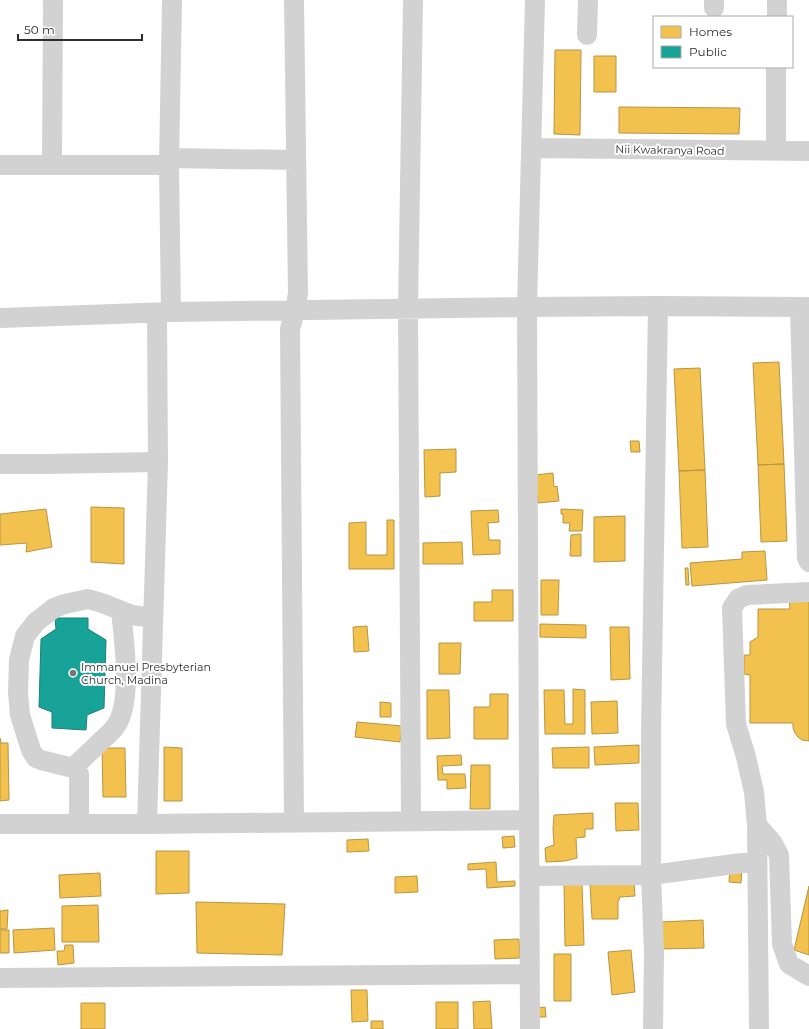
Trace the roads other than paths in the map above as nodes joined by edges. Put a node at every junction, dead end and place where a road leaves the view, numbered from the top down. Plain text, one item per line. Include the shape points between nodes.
1 (53, 0) edge
2 (172, 0) edge
3 (294, 0) edge
4 (413, 0) edge
5 (535, 0) edge
6 (588, 0) edge
7 (777, 0) edge
8 (777, 16) edge
9 (587, 35) dead end
10 (776, 68) edge
11 (530, 148) junction
12 (776, 151) junction
13 (809, 151) edge
14 (296, 160) junction
15 (169, 162) junction
16 (52, 165) junction
17 (0, 166) edge
18 (658, 306) junction
19 (527, 307) junction
20 (805, 307) edge
21 (408, 309) junction
22 (295, 311) junction
23 (164, 313) junction
24 (0, 318) edge
25 (158, 462) junction
26 (0, 464) edge
27 (809, 562) edge
28 (809, 592) edge
29 (121, 611) junction
30 (153, 618) junction
31 (73, 768) junction
32 (528, 820) junction
33 (411, 821) junction
34 (294, 822) junction
35 (0, 824) edge
36 (79, 824) junction
37 (147, 824) junction
38 (757, 825) junction
39 (757, 861) junction
40 (529, 876) junction
41 (651, 876) junction
42 (530, 974) junction
43 (809, 976) edge
44 (0, 978) edge
45 (530, 1029) edge
46 (652, 1029) edge
47 (759, 1029) edge

1 - 16 street
2 - 15 street
3 - 14 street
4 - 21 street
5 - 11 street
6 - 9 street
7 - 8 street
10 - 12 street
11 - 12 street, Nii Kwakranya Road
11 - 19 street
12 - 13 street, Nii Kwakranya Road
14 - 15 street
14 - 22 street via 298,293
15 - 16 street
15 - 23 street
16 - 17 street
18 - 19 street
18 - 20 street
18 - 41 street
19 - 21 street
19 - 32 street
20 - 27 street
21 - 22 street
21 - 33 street
22 - 23 street
22 - 34 street via 290,329
23 - 24 street
23 - 25 street
25 - 26 street
25 - 30 street
28 - 38 street via 747,595 738,599 732,608 736,724 754,792
29 - 30 street
29 - 31 street via 125,686 120,718 109,734
29 - 31 street via 88,600 65,604 54,608 36,622 25,636 19,660 18,692 20,715 31,750 36,758
30 - 37 street
31 - 36 street via 78,770 79,774
32 - 33 street
32 - 40 street
33 - 34 street
34 - 37 street
35 - 36 street
36 - 37 street
38 - 39 street
38 - 43 street via 772,842 779,855 782,944 789,964
39 - 41 street
39 - 47 street
40 - 41 street
40 - 42 street
41 - 46 street via 654,953
42 - 44 street
42 - 45 street

